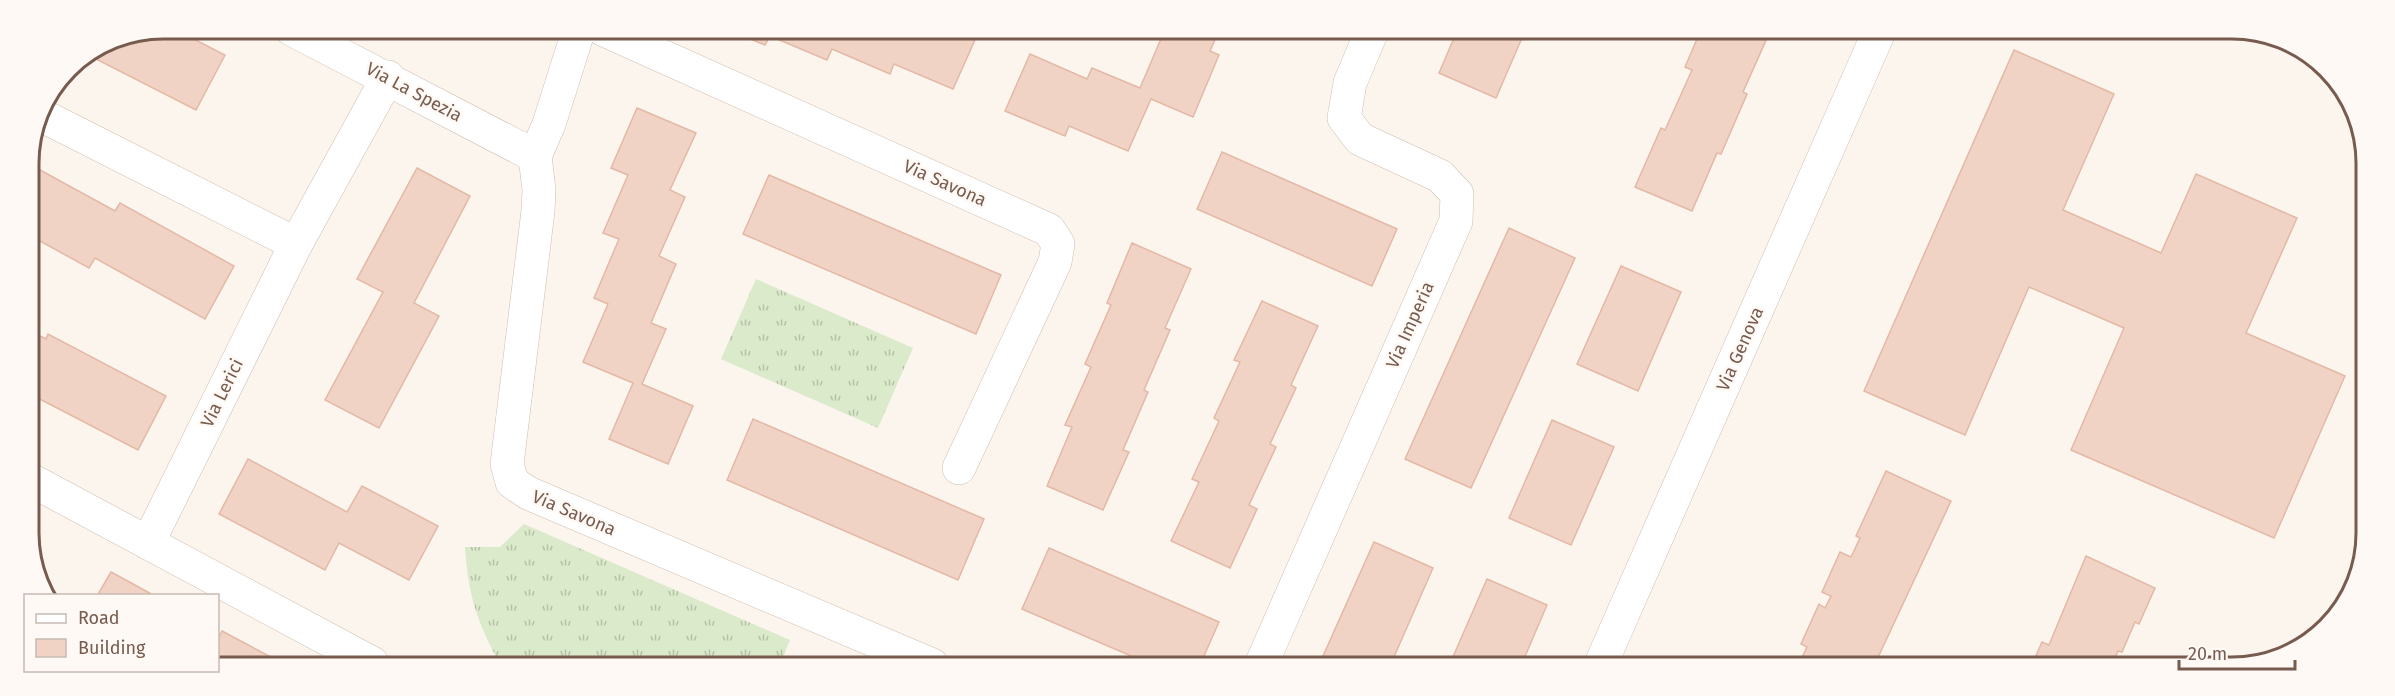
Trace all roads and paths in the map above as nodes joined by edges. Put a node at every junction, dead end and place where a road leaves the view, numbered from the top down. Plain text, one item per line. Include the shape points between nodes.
1 (311, 39) edge
2 (576, 39) edge
3 (624, 39) edge
4 (1369, 39) edge
5 (1876, 39) edge
6 (388, 77) junction
7 (47, 118) edge
8 (536, 156) junction
9 (296, 244) junction
10 (959, 468) dead end
11 (39, 484) edge
12 (148, 543) junction
13 (361, 657) edge
14 (913, 657) edge
15 (1265, 657) edge
16 (1604, 657) edge

1 - 6 street, Via La Spezia
2 - 8 street, Via Savona
3 - 10 street, Via Savona via 1049,230 1058,244 1055,262
4 - 15 street, Via Imperia via 1350,83 1344,118 1360,139 1440,176 1457,194 1456,221
5 - 16 street, Via Genova
6 - 8 street, Via La Spezia
6 - 9 street, Via Lerici
7 - 9 street
8 - 14 street, Via Savona via 538,211 507,464 512,482 528,493
9 - 12 street, Via Lerici
11 - 12 street
12 - 13 street

